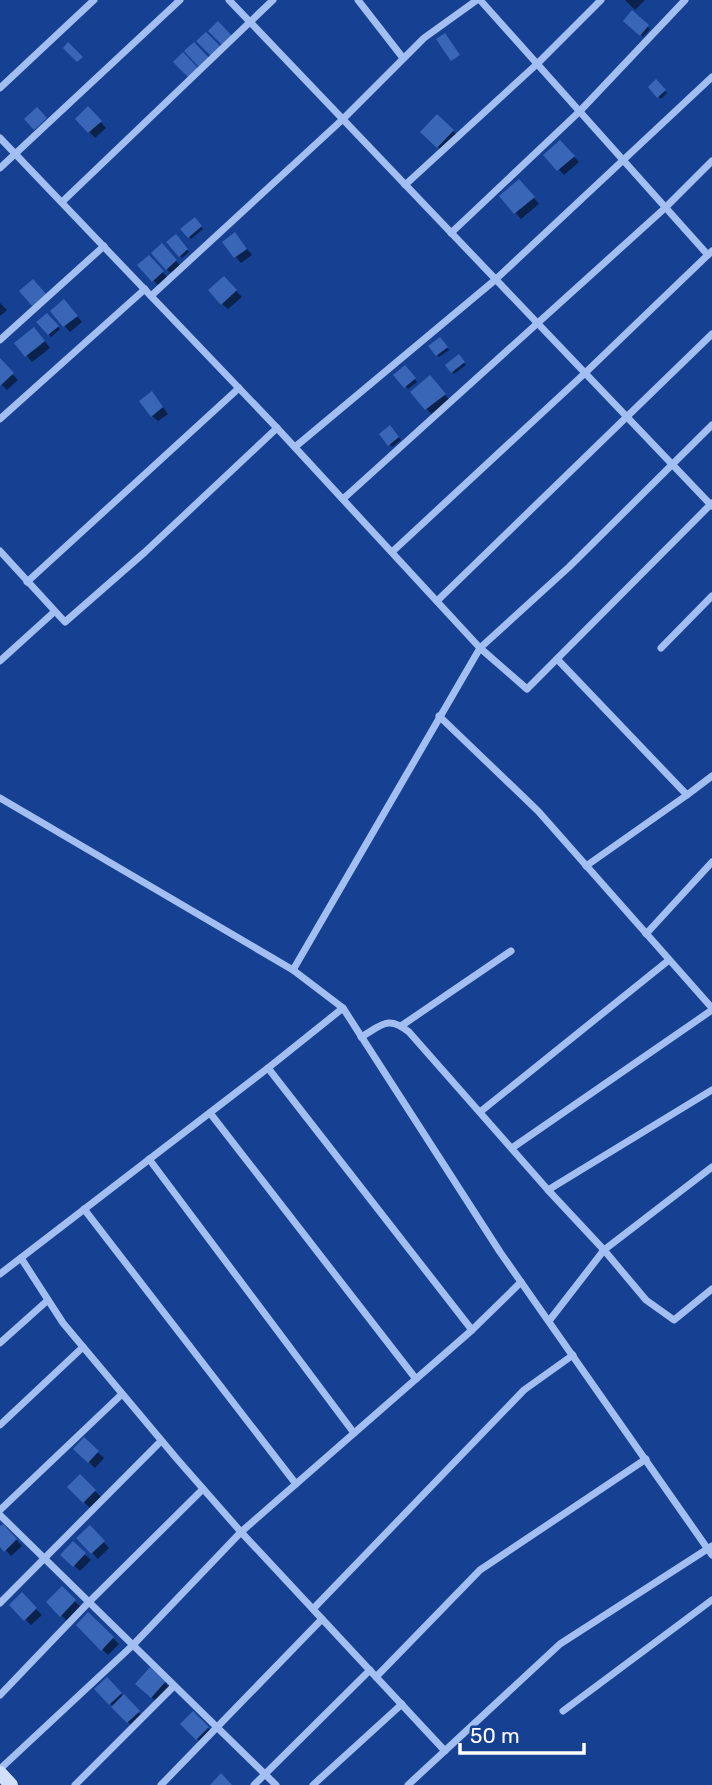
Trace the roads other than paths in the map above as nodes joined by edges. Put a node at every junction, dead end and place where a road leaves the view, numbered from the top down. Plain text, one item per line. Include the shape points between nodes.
1 (93, 0) edge
2 (180, 0) edge
3 (229, 0) edge
4 (273, 0) edge
5 (358, 0) edge
6 (479, 0) edge
7 (601, 0) edge
8 (685, 0) edge
9 (250, 23) junction
10 (403, 58) junction
11 (537, 64) junction
12 (712, 77) edge
13 (0, 89) edge
14 (580, 111) junction
15 (343, 119) junction
16 (0, 138) edge
17 (15, 154) junction
18 (712, 160) edge
19 (624, 161) junction
20 (0, 168) edge
21 (405, 185) junction
22 (62, 202) junction
23 (666, 208) junction
24 (451, 233) junction
25 (104, 246) junction
26 (710, 253) edge
27 (495, 280) junction
28 (145, 289) junction
29 (152, 296) junction
30 (537, 324) junction
31 (712, 334) edge
32 (0, 340) edge
33 (584, 374) junction
34 (239, 388) junction
35 (625, 417) junction
36 (0, 419) edge
37 (712, 425) edge
38 (277, 428) junction
39 (295, 447) junction
40 (673, 465) junction
41 (343, 499) junction
42 (711, 505) edge
43 (0, 551) edge
44 (392, 552) junction
45 (27, 582) junction
46 (712, 596) edge
47 (438, 601) junction
48 (54, 612) junction
49 (480, 648) junction
50 (661, 648) dead end
51 (557, 659) junction
52 (0, 661) edge
53 (439, 716) junction
54 (712, 776) edge
55 (687, 795) junction
56 (0, 799) edge
57 (712, 862) edge
58 (586, 866) junction
59 (646, 934) junction
60 (511, 951) dead end
61 (669, 960) junction
62 (293, 970) junction
63 (342, 1008) junction
64 (712, 1009) edge
65 (401, 1026) junction
66 (361, 1037) junction
67 (268, 1068) junction
68 (712, 1090) edge
69 (480, 1112) junction
70 (210, 1113) junction
71 (512, 1148) junction
72 (149, 1159) junction
73 (712, 1167) edge
74 (548, 1190) junction
75 (85, 1209) junction
76 (604, 1250) junction
77 (21, 1258) junction
78 (1, 1271) edge
79 (521, 1282) junction
80 (712, 1289) edge
81 (48, 1300) junction
82 (549, 1321) junction
83 (472, 1330) junction
84 (0, 1343) edge
85 (83, 1347) junction
86 (573, 1355) junction
87 (416, 1379) junction
88 (122, 1394) junction
89 (0, 1425) edge
90 (354, 1433) junction
91 (161, 1440) junction
92 (646, 1459) junction
93 (296, 1484) junction
94 (203, 1489) junction
95 (0, 1512) edge
96 (241, 1532) junction
97 (711, 1549) edge
98 (45, 1559) junction
99 (712, 1600) edge
100 (89, 1602) junction
101 (0, 1603) edge
102 (313, 1609) junction
103 (322, 1619) junction
104 (133, 1645) junction
105 (370, 1670) junction
106 (376, 1677) junction
107 (174, 1686) junction
108 (0, 1695) edge
109 (402, 1704) junction
110 (563, 1710) dead end
111 (216, 1727) junction
112 (445, 1751) junction
113 (0, 1771) edge
114 (265, 1774) junction
115 (11, 1785) edge
116 (75, 1785) edge
117 (161, 1785) edge
118 (254, 1785) edge
119 (276, 1785) edge
120 (313, 1785) edge
121 (408, 1785) edge

1 - 13 street
2 - 17 street
3 - 9 street
4 - 9 street
5 - 10 street
6 - 10 street via 424,37
6 - 11 street
7 - 11 street
8 - 14 street
9 - 15 street
9 - 22 street
10 - 15 street
11 - 14 street
11 - 21 street
12 - 19 street
14 - 19 street
14 - 24 street
15 - 21 street
15 - 29 street
16 - 17 street
17 - 20 street
17 - 22 street
18 - 23 street
19 - 23 street
19 - 27 street
21 - 24 street
22 - 25 street
23 - 26 street
23 - 30 street
24 - 27 street
25 - 28 street
25 - 32 street
26 - 33 street
27 - 30 street
27 - 39 street
28 - 29 street
28 - 36 street
29 - 34 street
30 - 33 street
30 - 41 street
31 - 35 street
33 - 35 street
33 - 44 street
34 - 38 street
34 - 45 street
35 - 40 street
35 - 47 street
37 - 40 street
38 - 39 street
38 - 48 street via 65,622
39 - 41 street
40 - 42 street
40 - 49 street
41 - 44 street
42 - 51 street
43 - 45 street
44 - 47 street
45 - 48 street
46 - 50 street
47 - 49 street
48 - 52 street
49 - 51 street via 527,689
49 - 53 street
51 - 55 street
53 - 58 street via 538,811
53 - 62 street
54 - 55 street
55 - 58 street
56 - 62 street
57 - 59 street
58 - 59 street
59 - 61 street
60 - 65 street
61 - 64 street
61 - 69 street
62 - 63 street
63 - 66 street
63 - 67 street
64 - 71 street
65 - 66 street via 386,1022
65 - 69 street
66 - 79 street
67 - 70 street
67 - 83 street
68 - 74 street
69 - 71 street
70 - 72 street
70 - 87 street
71 - 74 street
72 - 75 street
72 - 90 street
73 - 76 street
74 - 76 street
75 - 77 street
75 - 93 street
76 - 80 street via 646,1300 674,1320
76 - 82 street
77 - 78 street
77 - 81 street
79 - 82 street
79 - 83 street
81 - 84 street
81 - 85 street
82 - 86 street
83 - 87 street
85 - 88 street
85 - 89 street
86 - 92 street
86 - 102 street via 523,1390
87 - 90 street
88 - 91 street
88 - 95 street
90 - 93 street
91 - 94 street
91 - 98 street
92 - 97 street
92 - 106 street via 480,1570
93 - 96 street
94 - 96 street
94 - 100 street
95 - 98 street
96 - 102 street
96 - 104 street
97 - 112 street via 560,1644
98 - 100 street
98 - 101 street
99 - 110 street
100 - 104 street
100 - 108 street
102 - 103 street
103 - 105 street
103 - 111 street
104 - 107 street
104 - 113 street
105 - 106 street
105 - 114 street
106 - 109 street
107 - 111 street
107 - 116 street
109 - 112 street
109 - 120 street
111 - 114 street
111 - 117 street
112 - 121 street
113 - 115 street
114 - 118 street
114 - 119 street

